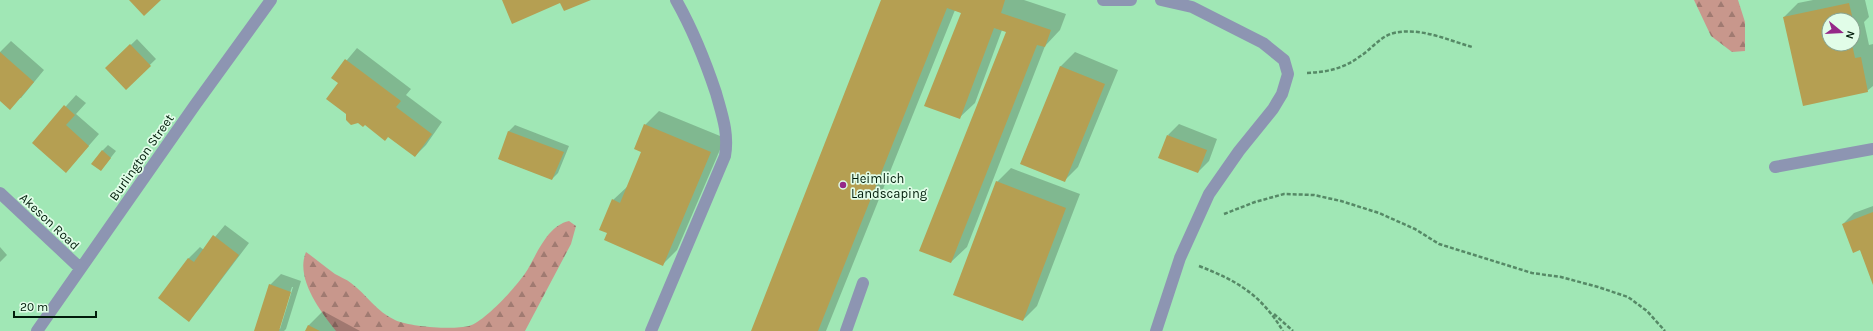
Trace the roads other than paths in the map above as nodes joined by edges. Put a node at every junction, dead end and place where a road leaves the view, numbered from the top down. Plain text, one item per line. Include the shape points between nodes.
1 (676, 0) edge
2 (1103, 0) edge
3 (1131, 0) edge
4 (1161, 0) edge
5 (265, 3) edge
6 (1873, 149) edge
7 (1775, 167) dead end
8 (0, 193) edge
9 (80, 268) junction
10 (863, 283) dead end
11 (37, 331) edge
12 (651, 331) edge
13 (846, 331) edge
14 (1156, 331) edge

1 - 12 street via 705,58 727,130 727,143 725,156
2 - 3 street
4 - 14 street via 1192,7 1263,43 1284,60 1288,74 1282,94 1273,109 1209,194 1180,258
5 - 9 street, Burlington Street
6 - 7 street
8 - 9 street, Akeson Road
9 - 11 street, Burlington Street
10 - 13 street

